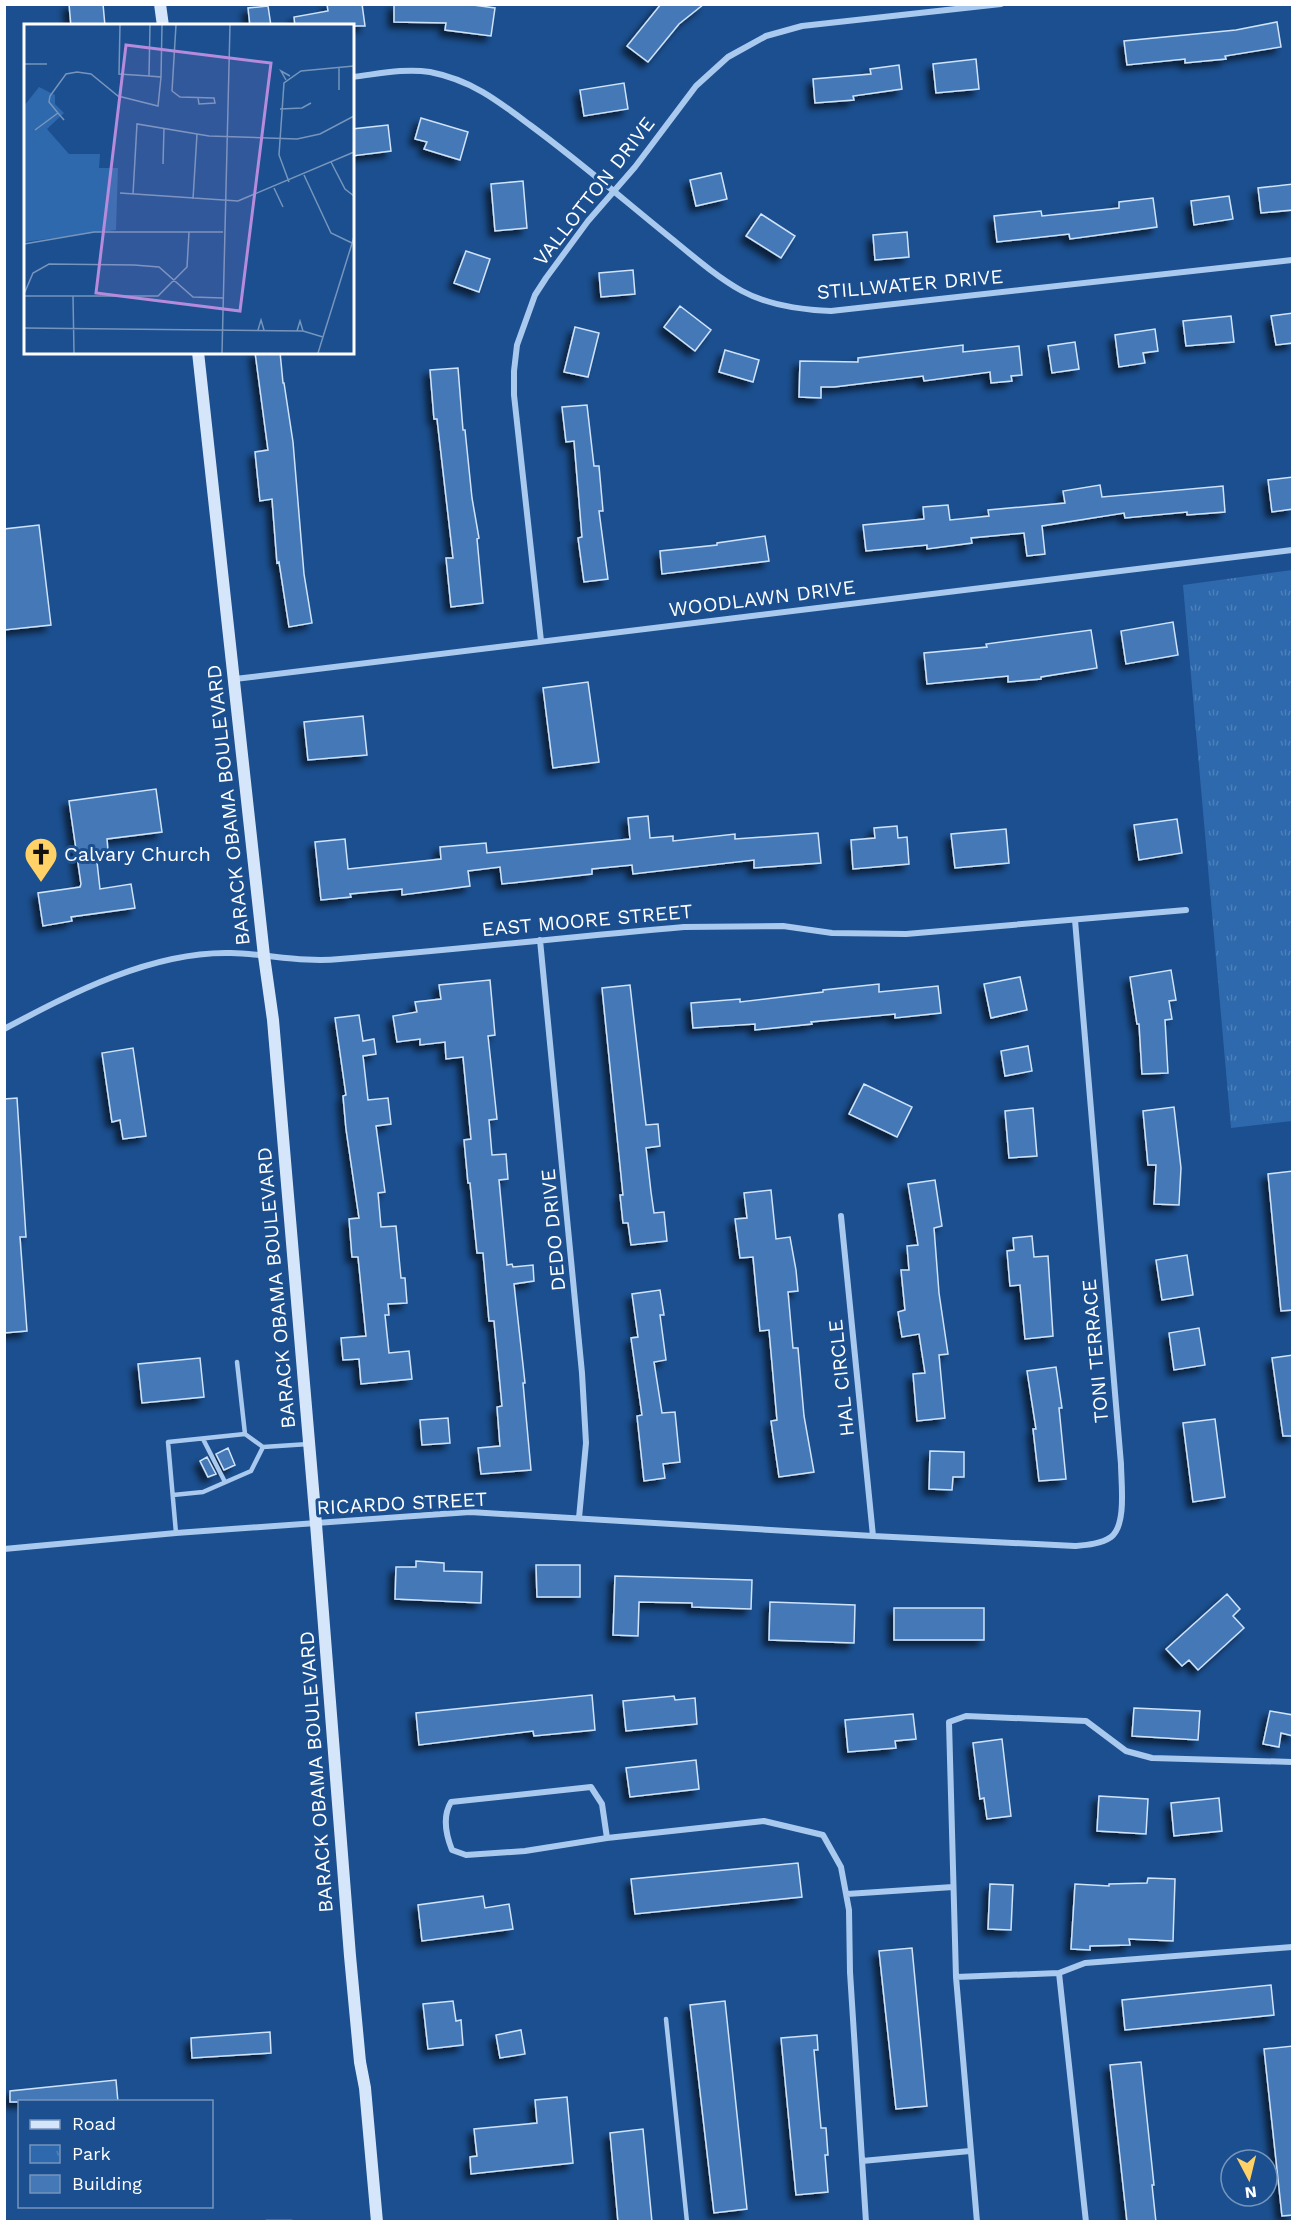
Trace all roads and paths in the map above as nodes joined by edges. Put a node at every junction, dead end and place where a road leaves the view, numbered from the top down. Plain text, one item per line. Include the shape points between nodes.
1 (160, 4) edge
2 (1001, 4) edge
3 (163, 24) edge
4 (354, 77) edge
5 (614, 191) junction
6 (1293, 260) edge
7 (198, 354) edge
8 (1293, 550) edge
9 (542, 641) junction
10 (235, 679) junction
11 (1186, 910) dead end
12 (1075, 920) junction
13 (540, 940) junction
14 (264, 956) junction
15 (4, 1029) edge
16 (841, 1216) dead end
17 (237, 1362) dead end
18 (245, 1434) junction
19 (203, 1439) junction
20 (309, 1444) junction
21 (263, 1447) junction
22 (225, 1482) junction
23 (173, 1495) junction
24 (579, 1518) junction
25 (316, 1524) junction
26 (177, 1533) junction
27 (873, 1536) junction
28 (4, 1549) edge
29 (1293, 1762) edge
30 (607, 1838) junction
31 (953, 1887) junction
32 (847, 1894) junction
33 (1293, 1947) edge
34 (1059, 1973) junction
35 (956, 1977) junction
36 (666, 2019) dead end
37 (970, 2151) junction
38 (862, 2161) junction
39 (376, 2221) edge
40 (266, 2222) edge
41 (292, 2222) edge
42 (687, 2222) edge
43 (866, 2222) edge
44 (977, 2222) edge
45 (1086, 2222) edge

1 - 3 main road
2 - 5 street, VALLOTTON DRIVE via 802,26 746,45 696,86
4 - 5 street, STILLWATER DRIVE via 412,71 467,82 576,159
5 - 6 street, STILLWATER DRIVE via 742,291 810,310 831,311
5 - 9 street, VALLOTTON DRIVE via 535,295 517,345 513,396
7 - 10 main road, BARACK OBAMA BOULEVARD
8 - 9 street, WOODLAWN DRIVE
9 - 10 street, WOODLAWN DRIVE
10 - 14 main road, BARACK OBAMA BOULEVARD
11 - 12 street, EAST MOORE STREET
12 - 13 street, EAST MOORE STREET via 906,934 723,926
12 - 27 street, TONI TERRACE via 1121,1464 1121,1523 1112,1537 1092,1545 1075,1546
13 - 14 street, EAST MOORE STREET via 334,960
13 - 24 street, DEDO DRIVE via 582,1373 586,1443
14 - 15 street, EAST MOORE STREET via 190,956 143,967 85,988
14 - 20 main road, BARACK OBAMA BOULEVARD via 273,1020
16 - 27 street, HAL CIRCLE
17 - 18 lane
18 - 19 lane
18 - 21 lane
19 - 22 lane
19 - 23 lane via 168,1442
20 - 21 lane
20 - 25 main road, BARACK OBAMA BOULEVARD
21 - 22 lane via 251,1470
22 - 23 lane via 203,1492
23 - 26 lane
24 - 25 street, RICARDO STREET via 470,1512
24 - 27 street, RICARDO STREET
25 - 26 street, RICARDO STREET
25 - 39 main road, BARACK OBAMA BOULEVARD via 350,1956
26 - 28 street, RICARDO STREET
29 - 31 street via 1152,1758 1126,1750 1086,1721 966,1716 949,1722
30 - 30 street via 525,1851 466,1855 452,1850 446,1810 451,1802 591,1787 602,1804
30 - 32 street via 764,1821 823,1834 841,1867
31 - 32 street
31 - 35 street
32 - 38 street
33 - 34 street via 1085,1963
34 - 35 street
34 - 45 street
35 - 37 street
36 - 42 lane
37 - 38 street
37 - 44 street
38 - 43 street
40 - 41 lane

